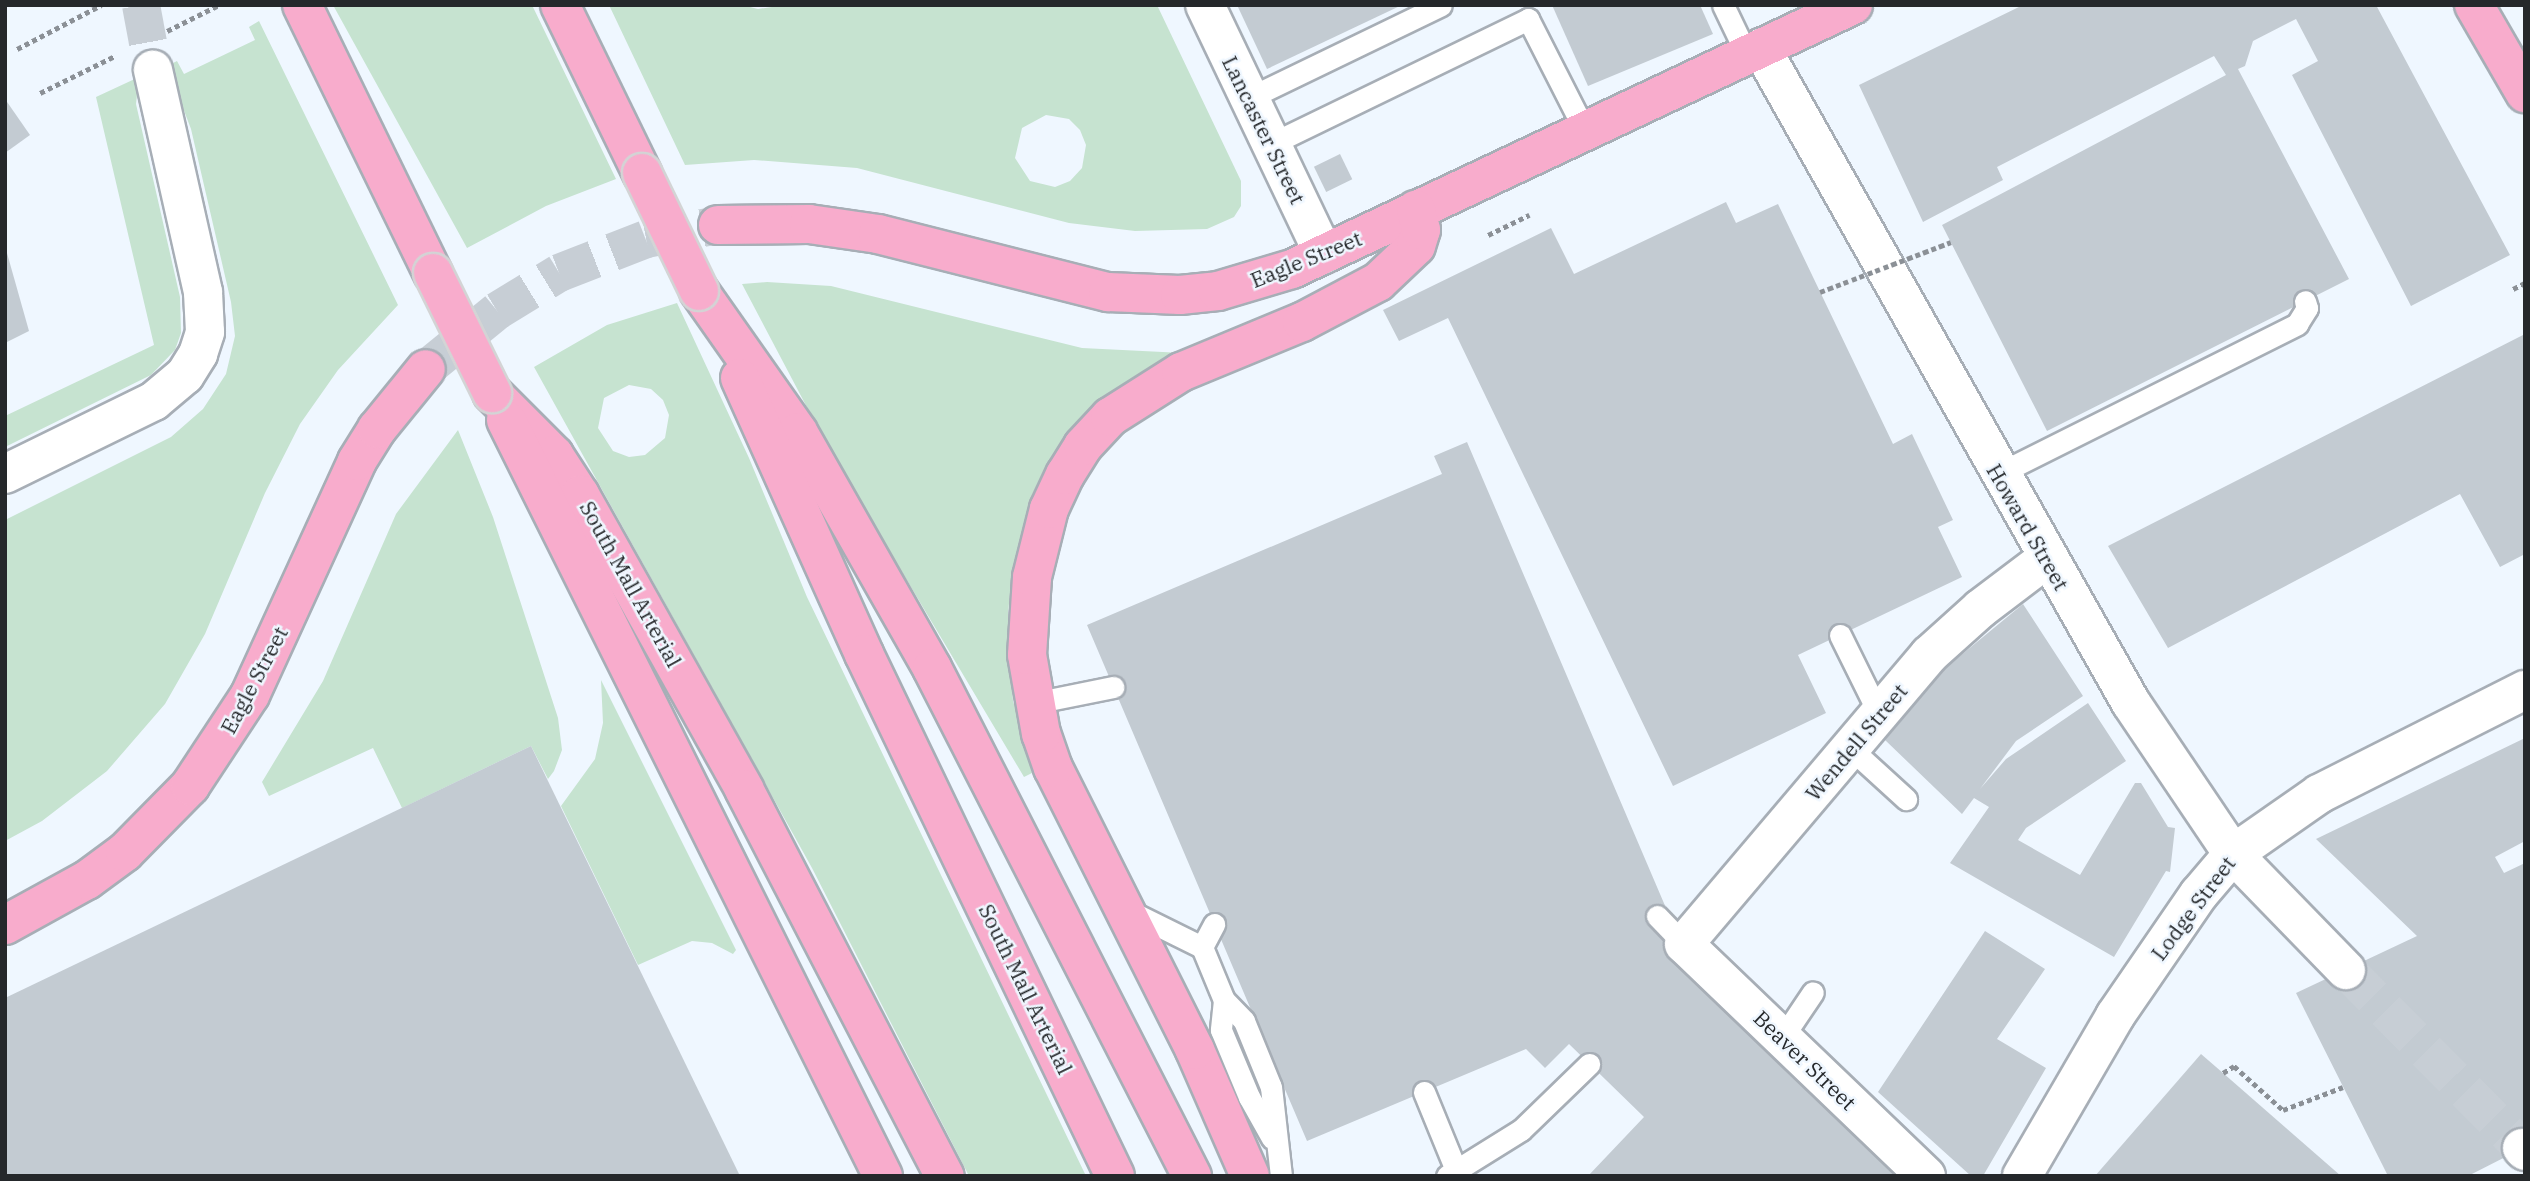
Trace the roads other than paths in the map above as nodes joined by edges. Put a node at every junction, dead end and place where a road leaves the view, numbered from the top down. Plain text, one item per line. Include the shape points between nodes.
1 (302, 5) edge
2 (560, 5) edge
3 (1205, 5) edge
4 (1441, 5) edge
5 (1723, 5) edge
6 (1853, 5) edge
7 (2474, 5) edge
8 (1754, 52) junction
9 (153, 70) tunnel mouth
10 (2525, 93) edge
11 (1249, 98) junction
12 (1585, 131) junction
13 (1271, 144) junction
14 (1416, 210) junction
15 (718, 225) tunnel mouth
16 (1324, 254) junction
17 (699, 291) junction
18 (2305, 301) dead end
19 (426, 369) tunnel mouth
20 (492, 393) junction
21 (5, 474) edge
22 (1998, 474) junction
23 (2046, 559) junction
24 (1840, 635) dead end
25 (1113, 688) dead end
26 (2525, 690) edge
27 (1034, 703) junction
28 (1879, 714) junction
29 (1850, 748) junction
30 (1906, 799) dead end
31 (2233, 854) junction
32 (1123, 908) junction
33 (1657, 916) dead end
34 (1214, 924) dead end
35 (5, 925) edge
36 (1202, 947) junction
37 (1693, 958) junction
38 (2346, 970) tunnel mouth
39 (1813, 992) dead end
40 (1782, 1038) junction
41 (1589, 1064) dead end
42 (1424, 1092) dead end
43 (1452, 1173) edge
44 (883, 1176) edge
45 (945, 1176) edge
46 (1115, 1176) edge
47 (1192, 1176) edge
48 (1250, 1176) edge
49 (1281, 1176) edge
50 (1926, 1176) edge
51 (2022, 1176) edge

1 - 20 main road, South Mall Arterial, bridge
2 - 17 main road, South Mall Arterial, bridge
3 - 11 street, Lancaster Street
4 - 11 lane
5 - 8 lane
6 - 8 main road, Eagle Street
7 - 10 main road
8 - 12 main road, Eagle Street
8 - 22 street, Howard Street
9 - 21 street via 203,292 205,332 198,354 185,375 154,401
11 - 13 street, Lancaster Street
12 - 13 lane via 1528,19
12 - 14 main road, Eagle Street
13 - 16 street, Lancaster Street
14 - 16 main road, Eagle Street
14 - 27 main road via 1421,230 1416,246 1378,282 1302,322 1145,391 1110,417 1083,446 1049,509 1032,577 1027,655
15 - 16 main road, Eagle Street via 843,228 914,242 1071,286 1145,295 1180,295 1244,285
17 - 46 main road, South Mall Arterial via 859,643
17 - 47 main road via 798,432 932,668
18 - 22 lane via 2308,308 2297,324
19 - 35 main road, Eagle Street via 357,461 256,684 190,786 115,859 76,887
20 - 44 main road
20 - 45 main road, South Mall Arterial via 554,455 580,495 744,789
22 - 23 street, Howard Street
23 - 28 street, Wendell Street via 1929,655
23 - 31 street, Howard Street via 2131,702
24 - 28 lane
25 - 27 lane
26 - 31 street, Lodge Street via 2319,794
27 - 32 main road via 1054,768
28 - 29 street, Wendell Street
29 - 30 lane
29 - 37 street, Wendell Street
31 - 38 street, Howard Street
31 - 51 street, Lodge Street via 2199,894 2115,1016
32 - 36 lane
32 - 48 main road via 1200,1060
33 - 37 lane
34 - 36 lane
36 - 49 lane via 1224,1000 1244,1021 1271,1087
37 - 40 street, Beaver Street
39 - 40 lane
40 - 50 street, Beaver Street
41 - 43 lane via 1521,1130
42 - 43 lane

